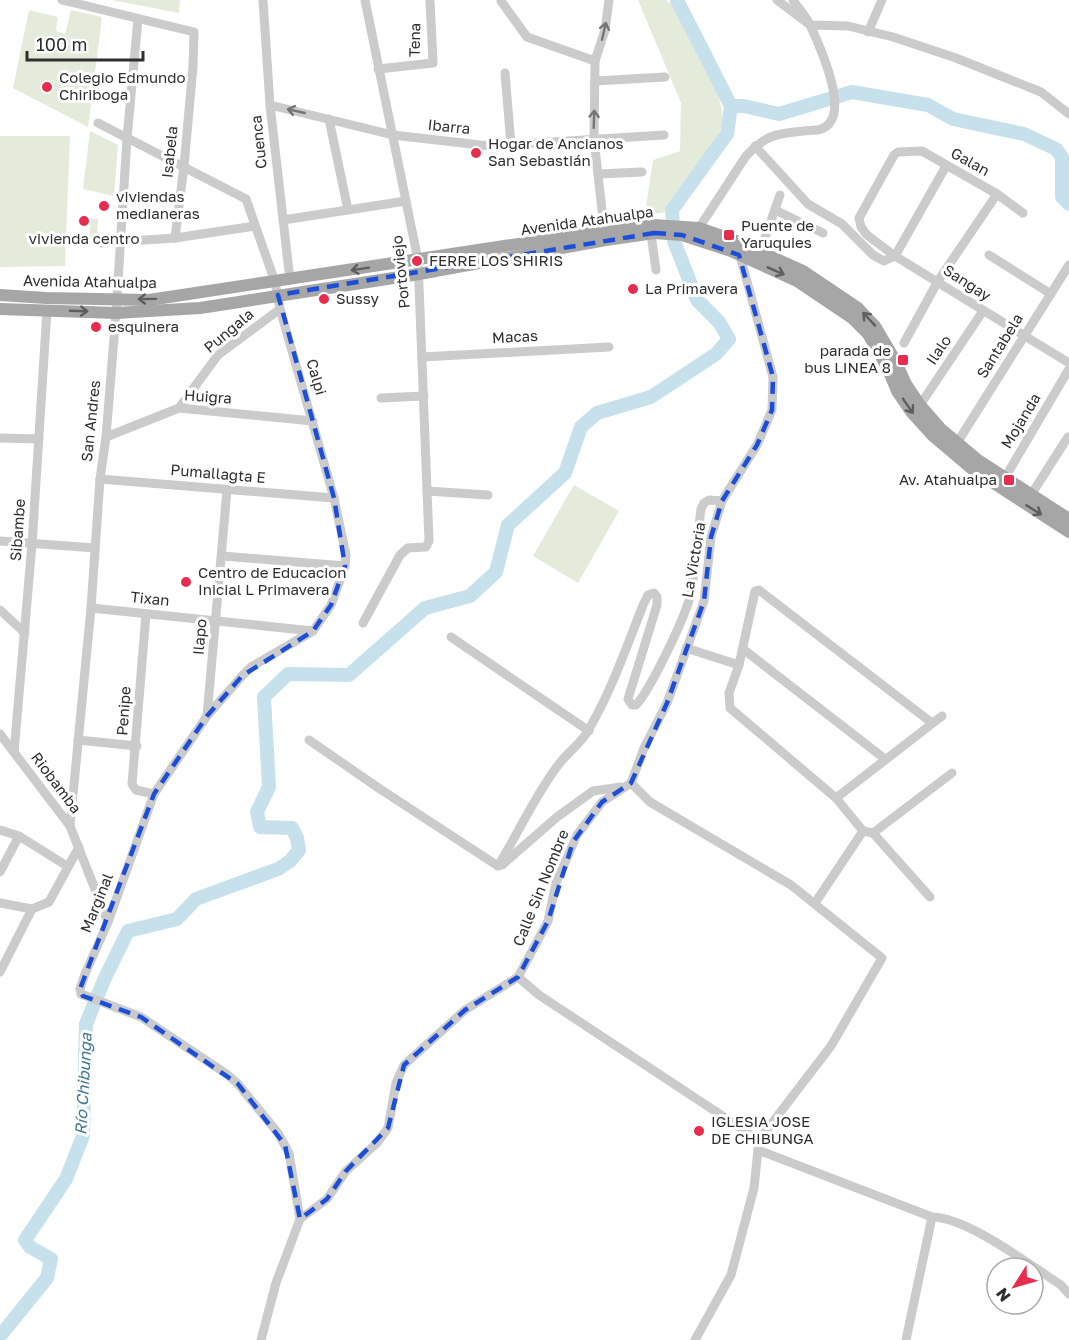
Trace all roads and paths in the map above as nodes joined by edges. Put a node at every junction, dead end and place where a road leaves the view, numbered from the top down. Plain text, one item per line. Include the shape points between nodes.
1 (62, 0) edge
2 (263, 0) edge
3 (364, 0) edge
4 (430, 0) edge
5 (609, 0) edge
6 (777, 0) edge
7 (793, 0) edge
8 (882, 0) edge
9 (501, 2) edge
10 (138, 19) junction
11 (810, 25) junction
12 (868, 32) junction
13 (595, 61) junction
14 (378, 69) junction
15 (506, 73) dead end
16 (665, 77) dead end
17 (596, 81) junction
18 (270, 105) junction
19 (1069, 114) edge
20 (329, 119) junction
21 (98, 123) dead end
22 (393, 135) junction
23 (664, 135) dead end
24 (127, 138) junction
25 (594, 139) junction
26 (512, 145) junction
27 (755, 146) junction
28 (184, 166) junction
29 (946, 166) junction
30 (642, 172) dead end
31 (598, 174) junction
32 (997, 194) junction
33 (780, 195) dead end
34 (406, 201) junction
35 (348, 210) junction
36 (775, 210) junction
37 (1023, 213) dead end
38 (859, 218) joint
39 (283, 220) junction
40 (255, 226) junction
41 (653, 231) junction
42 (690, 231) junction
43 (823, 233) dead end
44 (605, 235) junction
45 (175, 238) junction
46 (122, 241) junction
47 (735, 241) junction
48 (101, 243) dead end
49 (760, 252) junction
50 (740, 255) junction
51 (989, 255) dead end
52 (895, 256) junction
53 (418, 261) junction
54 (1069, 265) edge
55 (656, 270) dead end
56 (420, 274) junction
57 (290, 280) junction
58 (938, 281) junction
59 (275, 282) junction
60 (1051, 294) junction
61 (0, 295) edge
62 (278, 295) junction
63 (117, 299) junction
64 (0, 309) edge
65 (280, 309) junction
66 (47, 310) junction
67 (983, 311) junction
68 (116, 313) junction
69 (1024, 335) junction
70 (904, 343) dead end
71 (609, 347) dead end
72 (423, 357) junction
73 (1069, 363) edge
74 (1069, 369) edge
75 (424, 396) junction
76 (381, 398) dead end
77 (920, 405) junction
78 (179, 408) junction
79 (313, 421) junction
80 (105, 437) junction
81 (1068, 437) edge
82 (0, 438) edge
83 (39, 439) junction
84 (957, 443) junction
85 (100, 479) junction
86 (1003, 482) junction
87 (227, 489) junction
88 (427, 491) junction
89 (488, 495) dead end
90 (1031, 495) junction
91 (334, 498) junction
92 (722, 501) junction
93 (1069, 519) edge
94 (1069, 532) edge
95 (0, 542) edge
96 (32, 544) junction
97 (95, 548) junction
98 (222, 556) junction
99 (345, 566) junction
100 (91, 608) junction
101 (0, 610) edge
102 (146, 614) junction
103 (216, 621) junction
104 (363, 623) dead end
105 (313, 631) junction
106 (25, 633) junction
107 (451, 637) dead end
108 (686, 648) junction
109 (743, 649) junction
110 (739, 665) junction
111 (207, 716) junction
112 (942, 716) dead end
113 (932, 723) junction
114 (589, 731) junction
115 (0, 734) edge
116 (78, 740) junction
117 (309, 740) dead end
118 (136, 746) junction
119 (14, 752) junction
120 (885, 759) junction
121 (952, 773) dead end
122 (627, 785) junction
123 (154, 794) junction
124 (836, 798) junction
125 (70, 826) junction
126 (0, 830) edge
127 (862, 831) junction
128 (873, 833) junction
129 (19, 836) junction
130 (78, 847) junction
131 (498, 866) junction
132 (67, 867) junction
133 (0, 872) edge
134 (930, 897) dead end
135 (0, 903) edge
136 (815, 903) junction
137 (33, 909) junction
138 (108, 922) junction
139 (1, 968) edge
140 (518, 977) junction
141 (759, 1145) junction
142 (932, 1217) junction
143 (300, 1219) junction
144 (1069, 1277) edge
145 (1061, 1285) junction
146 (1069, 1294) edge
147 (261, 1340) edge
148 (695, 1340) edge
149 (906, 1340) edge

1 - 10 street
2 - 18 street, Cuenca
3 - 14 street, Portoviejo
4 - 14 street, Tena via 433,63
13 -> 5 street
6 - 11 street
7 - 11 street
8 - 12 street
9 - 13 street via 527,37
10 - 24 street, San Andres
10 - 28 street, Isabela via 194,32
11 - 12 street via 848,26
11 - 27 street via 832,82 836,108 832,120 823,129 774,134
12 - 19 street via 935,51 1041,92
13 - 17 street
14 - 22 street, Portoviejo
15 - 26 street
16 - 17 street
25 -> 17 street
20 -> 18 street, Ibarra
18 - 39 street, Cuenca
20 - 22 street, Ibarra
20 - 35 street
21 - 24 street
22 - 26 street, Ibarra
22 - 34 street, Portoviejo
23 - 25 street, Ibarra
24 - 28 street
24 - 46 street, San Andres
25 - 26 street, Ibarra
25 - 31 street
27 - 42 street
27 - 52 street via 808,204 842,224 873,255 884,261
28 - 40 street, Calpi via 246,199
28 - 45 street, Isabela
29 - 32 street, Galan
29 - 38 street, Galan via 922,151 898,152
29 - 52 street
30 - 31 street
31 - 44 street
32 - 37 street, Galan
32 - 58 street
33 - 36 street
34 - 35 street
34 - 53 street, Portoviejo
35 - 39 street
36 - 43 street
36 - 49 street
38 - 52 street, Sangay via 867,235
39 - 57 street, Cuenca
40 - 45 street
40 - 59 street, Calpi
41 - 42 main road, Avenida Atahualpa
41 - 44 main road, Avenida Atahualpa
41 - 55 street
42 - 47 main road, Avenida Atahualpa
42 - 50 main road, Avenida Atahualpa
44 - 53 main road, Avenida Atahualpa
44 - 56 main road, Avenida Atahualpa
45 - 46 street
46 - 48 street
46 - 63 street, San Andres
47 - 49 main road, Avenida Atahualpa
47 - 50 street, La Victoria
77 -> 49 main road, Avenida Atahualpa via 876,326 858,308 803,271
50 -> 86 main road, Avenida Atahualpa via 797,281 852,318 868,334 912,413 933,436 972,469
50 - 92 street, La Victoria via 773,377 772,410 757,445
51 - 60 street
52 - 58 street, Sangay
53 - 56 street, Portoviejo
53 -> 57 main road, Avenida Atahualpa
54 - 60 street, Santabela
56 - 62 main road, Avenida Atahualpa
56 - 72 street, Portoviejo
57 - 59 main road, Avenida Atahualpa
58 - 67 street, Sangay
58 - 70 street
59 - 62 street, Calpi
59 -> 63 main road, Avenida Atahualpa via 149,300
60 - 69 street, Santabela
61 - 63 main road, Avenida Atahualpa
62 - 65 street, Calpi
62 - 68 main road, Avenida Atahualpa via 200,308
63 - 68 street, San Andres
64 - 66 main road, Avenida Atahualpa
65 - 78 street, Pungala via 218,355
65 - 79 street, Calpi
66 -> 68 main road, Avenida Atahualpa
66 - 83 street, Sibambe
67 - 69 street, Sangay
67 - 77 street, Ilalo
68 - 80 street, San Andres
69 - 73 street, Sangay
69 - 84 street, Santabela
71 - 72 street, Macas
72 - 75 street, Portoviejo
74 - 86 street, Mojanda
75 - 76 street
75 - 88 street, Portoviejo
77 - 84 main road, Avenida Atahualpa
78 - 79 street, Huigra
78 - 80 street, Huigra
79 - 91 street, Calpi
80 - 85 street, San Andres
81 - 90 street
82 - 83 street
83 - 96 street, Sibambe
84 - 86 main road, Avenida Atahualpa
85 - 87 street, Pumallagta E
85 - 97 street, San Andres
86 - 90 main road, Avenida Atahualpa
86 -> 94 main road, Avenida Atahualpa
87 - 91 street, Pumallagta E
87 - 98 street, Ilapo
88 - 89 street
88 - 104 street, Portoviejo via 429,544 408,548 400,555
90 - 93 main road, Avenida Atahualpa
91 - 99 street, Calpi
92 - 108 street, La Victoria via 711,537 704,601
92 - 114 street via 709,500 701,509 689,598 641,700 632,705 628,699 657,605 654,593 644,603
95 - 96 street
96 - 97 street
96 - 106 street, Sibambe
97 - 100 street, San Andres
98 - 99 street
98 - 103 street, Ilapo
99 - 105 street, Marginal via 331,605
100 - 102 street, Tixan
100 - 116 street, San Andres
101 - 106 street
102 - 103 street, Tixan
102 - 118 street, Penipe
103 - 105 street, Tixan
103 - 111 street, Ilapo
105 - 111 street, Marginal via 250,667
106 - 119 street, Sibambe
107 - 114 street
108 - 110 street
108 - 122 street, La Victoria via 667,703
109 - 110 street
109 - 113 street via 755,591 759,590
109 - 120 street
110 - 124 street via 729,693 730,708
111 - 123 street, Marginal
112 - 113 street
113 - 120 street
114 - 131 street via 556,769
115 - 119 street, Riobamba
116 - 118 street
116 - 125 street, San Andres
117 - 131 street
118 - 123 street, Penipe via 132,784 136,790
119 - 125 street, Riobamba
120 - 124 street
121 - 128 street
122 - 131 street via 593,791
122 - 136 street
122 - 140 street, Calle Sin Nombre via 602,802 577,836 556,883 548,921
123 - 138 street, Marginal
124 - 127 street
125 - 130 street, Riobamba
126 - 129 street
127 - 128 street
127 - 136 street
128 - 134 street
129 - 132 street
129 - 133 street
130 - 132 street
130 - 138 street, Riobamba
132 - 137 street via 49,902
135 - 137 street
136 - 141 street via 882,958 831,1046
137 - 139 street
138 - 143 street, Marginal via 80,989 83,996 141,1017 238,1084 278,1133 289,1153
140 - 141 street
140 - 143 street, Calle Sin Nombre via 465,1010 404,1065 396,1083 388,1128 346,1171 327,1199
141 - 142 street
141 - 148 street via 754,1188 731,1275
142 - 145 street via 976,1231
142 - 149 street
143 - 147 street via 276,1283
144 - 145 street
145 - 146 street

